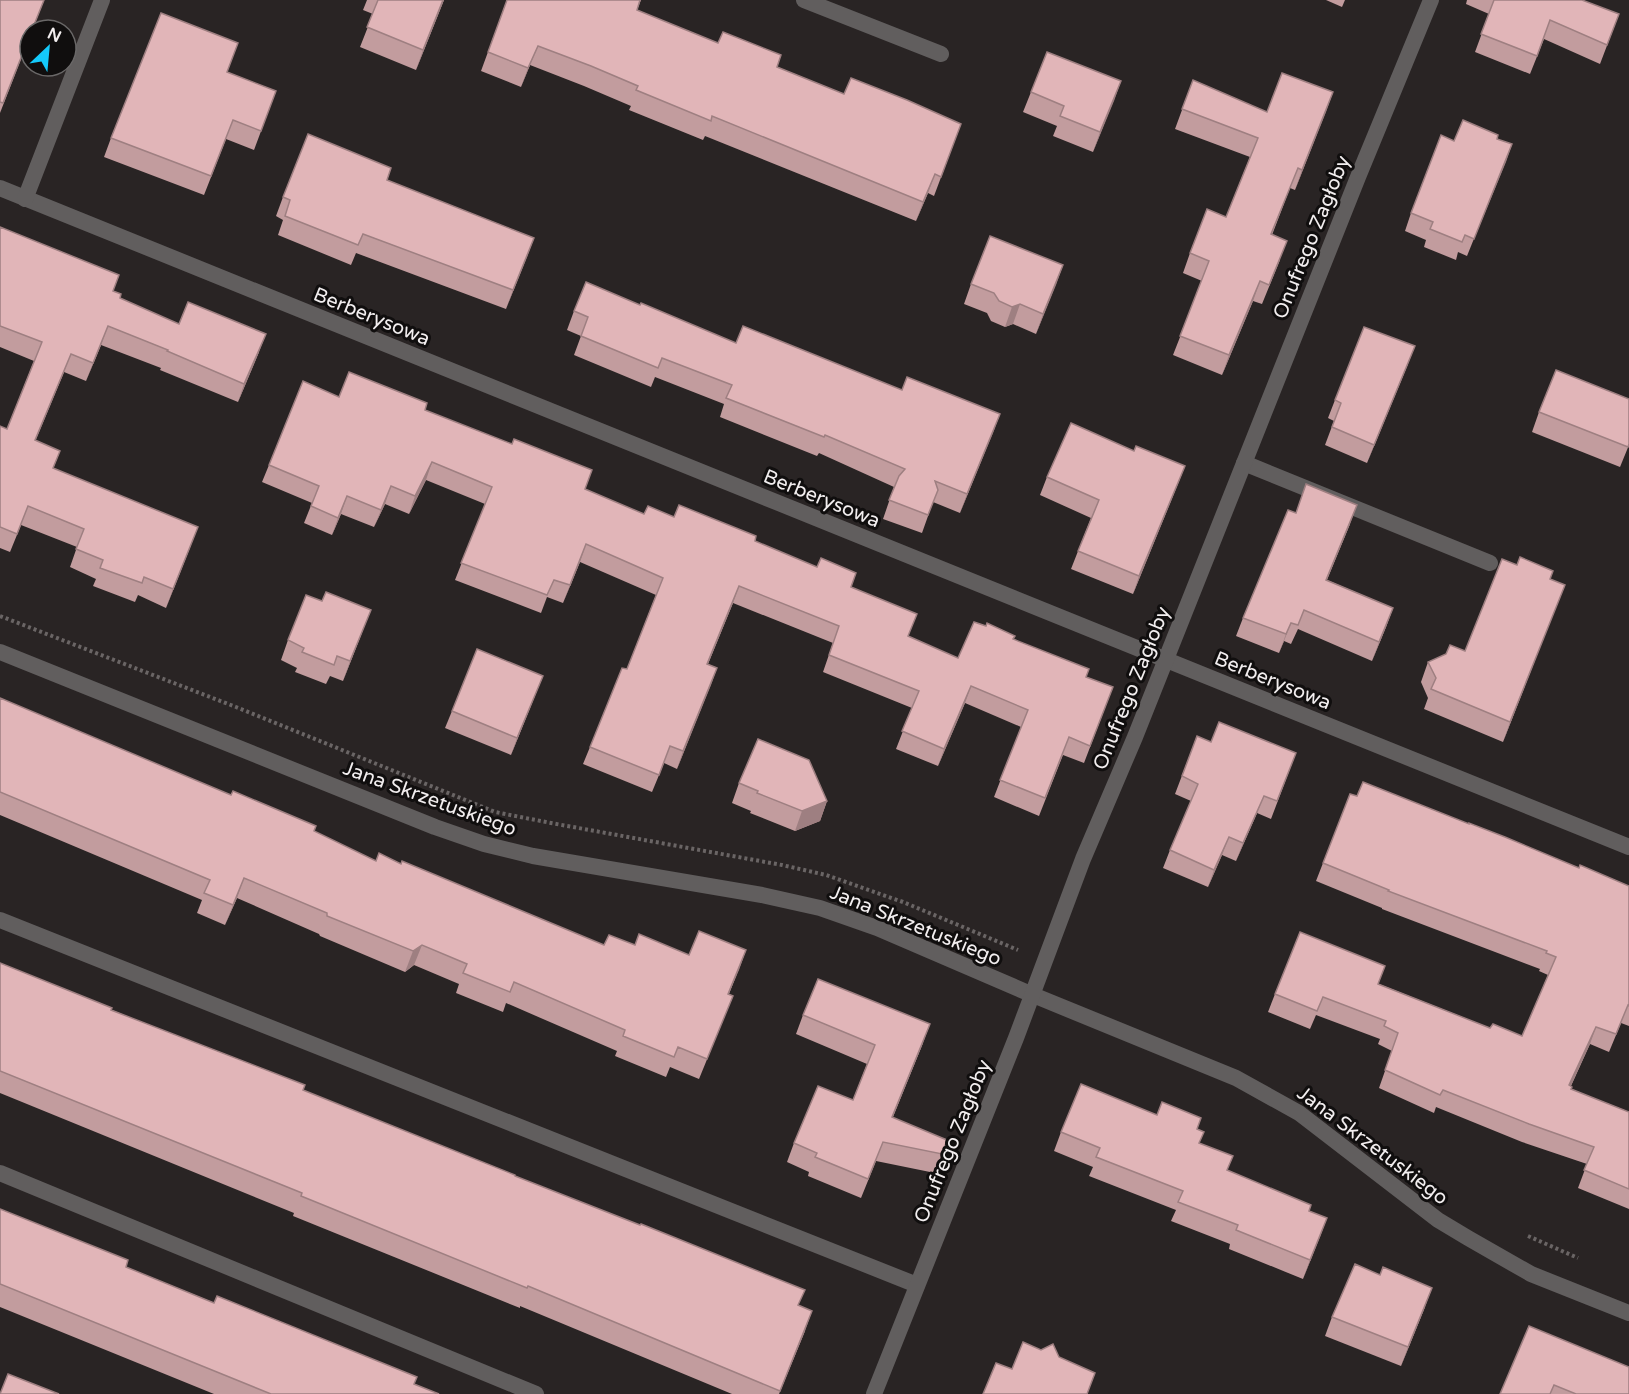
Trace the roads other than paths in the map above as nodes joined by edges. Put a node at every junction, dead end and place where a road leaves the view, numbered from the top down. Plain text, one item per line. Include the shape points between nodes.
1 (102, 0) edge
2 (804, 0) edge
3 (1431, 0) edge
4 (940, 54) dead end
5 (0, 188) edge
6 (25, 199) junction
7 (1244, 463) junction
8 (1491, 563) dead end
9 (0, 652) edge
10 (1166, 660) junction
11 (1629, 848) edge
12 (0, 920) edge
13 (1033, 995) junction
14 (0, 1173) edge
15 (918, 1284) junction
16 (1629, 1313) edge
17 (536, 1394) edge
18 (874, 1394) edge

1 - 6 street
2 - 4 street
3 - 7 street, Onufrego Zagłoby
5 - 6 street, Berberysowa
6 - 10 street, Berberysowa
7 - 8 street
7 - 10 street, Onufrego Zagłoby
9 - 13 street, Jana Skrzetuskiego via 484,844 820,908 877,928
10 - 11 street, Berberysowa
10 - 13 street, Onufrego Zagłoby via 1083,859
12 - 15 street
13 - 15 street, Onufrego Zagłoby
13 - 16 street, Jana Skrzetuskiego via 1236,1078 1299,1113 1438,1220 1468,1238 1531,1274
14 - 17 street
15 - 18 street, Onufrego Zagłoby

